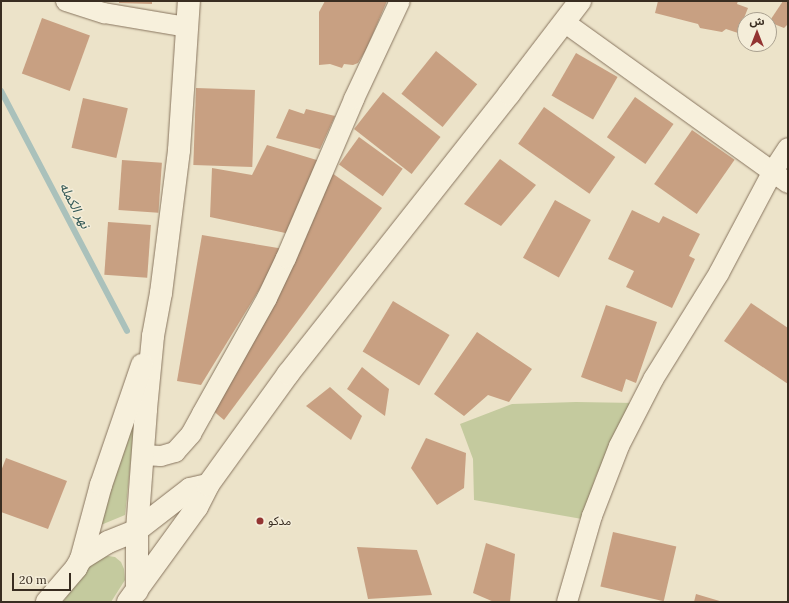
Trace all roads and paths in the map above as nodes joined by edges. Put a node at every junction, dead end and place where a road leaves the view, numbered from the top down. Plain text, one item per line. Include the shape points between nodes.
1 (66, 1) edge
2 (189, 1) edge
3 (400, 1) edge
4 (580, 1) edge
5 (564, 22) junction
6 (187, 27) junction
7 (788, 148) edge
8 (781, 177) edge
9 (153, 336) junction
10 (143, 455) junction
11 (208, 484) junction
12 (137, 530) junction
13 (80, 559) junction
14 (134, 597) edge
15 (47, 602) edge
16 (567, 602) edge

1 - 6 street via 104,13
2 - 6 main road
3 - 10 street via 354,100 284,264 202,414 175,452 161,456
4 - 5 main road
5 - 8 street
5 - 11 main road via 288,374
6 - 9 main road via 178,150 162,286
7 - 8 street
8 - 16 street via 654,378 619,446 592,516
9 - 10 main road
9 - 13 main road via 108,464
10 - 12 main road
11 - 12 main road via 190,490
11 - 14 main road via 193,513
12 - 13 main road via 108,542
12 - 14 main road
13 - 15 main road via 76,568

